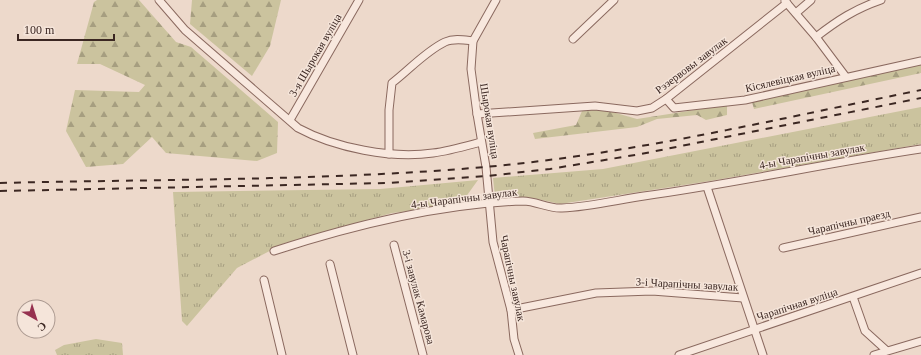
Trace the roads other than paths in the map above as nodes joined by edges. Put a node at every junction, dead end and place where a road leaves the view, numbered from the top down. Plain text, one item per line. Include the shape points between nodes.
1 (158, 0) edge
2 (359, 0) edge
3 (496, 0) edge
4 (614, 0) edge
5 (811, 0) edge
6 (881, 0) edge
7 (786, 2) edge
8 (796, 13) junction
9 (816, 37) junction
10 (573, 39) dead end
11 (473, 41) junction
12 (921, 61) edge
13 (846, 77) junction
14 (666, 100) junction
15 (477, 114) junction
16 (290, 120) junction
17 (481, 142) junction
18 (921, 149) edge
19 (389, 154) junction
20 (708, 187) junction
21 (488, 204) junction
22 (921, 217) edge
23 (394, 245) dead end
24 (783, 248) dead end
25 (274, 251) dead end
26 (330, 264) dead end
27 (921, 273) edge
28 (264, 280) dead end
29 (853, 297) junction
30 (743, 298) junction
31 (511, 310) junction
32 (754, 330) junction
33 (921, 341) edge
34 (886, 350) junction
35 (899, 352) edge
36 (282, 355) edge
37 (353, 355) edge
38 (423, 355) edge
39 (519, 355) edge
40 (679, 355) edge
41 (762, 355) edge
42 (874, 355) edge

1 - 16 street via 185,30
2 - 16 street, 3-я Шырокая вуліца
3 - 11 street, Шырокая вуліца
4 - 10 street
5 - 8 street
6 - 9 street via 838,19
7 - 8 street
7 - 14 street, Рэзервовы завулак
8 - 9 street
9 - 13 street
11 - 15 street, Шырокая вуліца via 471,69
11 - 19 street via 457,39 445,42 392,83
12 - 13 street, Кісялевіцкая вуліца
13 - 14 street, Кісялевіцкая вуліца via 745,100 674,108
14 - 15 street, Рэзервовы завулак via 652,108 637,111 595,106
15 - 17 street, Шырокая вуліца
16 - 19 street via 311,135 335,143
17 - 19 street via 433,154
17 - 21 street, Шырокая вуліца via 487,171
18 - 20 street, 4-ы Чарапічны завулак via 842,161
20 - 21 street, 4-ы Чарапічны завулак via 560,209 525,201
20 - 30 street
21 - 25 street, 4-ы Чарапічны завулак via 372,222
21 - 31 street, Чарапічны завулак via 493,242
22 - 24 street, Чарапічны праезд
23 - 38 street, 3-і завулак Камарова
26 - 37 street
27 - 29 street, Чарапічная вуліца
28 - 36 street
29 - 32 street, Чарапічная вуліца
29 - 34 street via 865,331
30 - 31 street, 3-і Чарапічны завулак via 652,291 596,293
30 - 32 street
31 - 39 street, Чарапічны завулак via 514,339
32 - 40 street, Чарапічная вуліца
32 - 41 street
33 - 35 street
34 - 35 street
34 - 42 street

